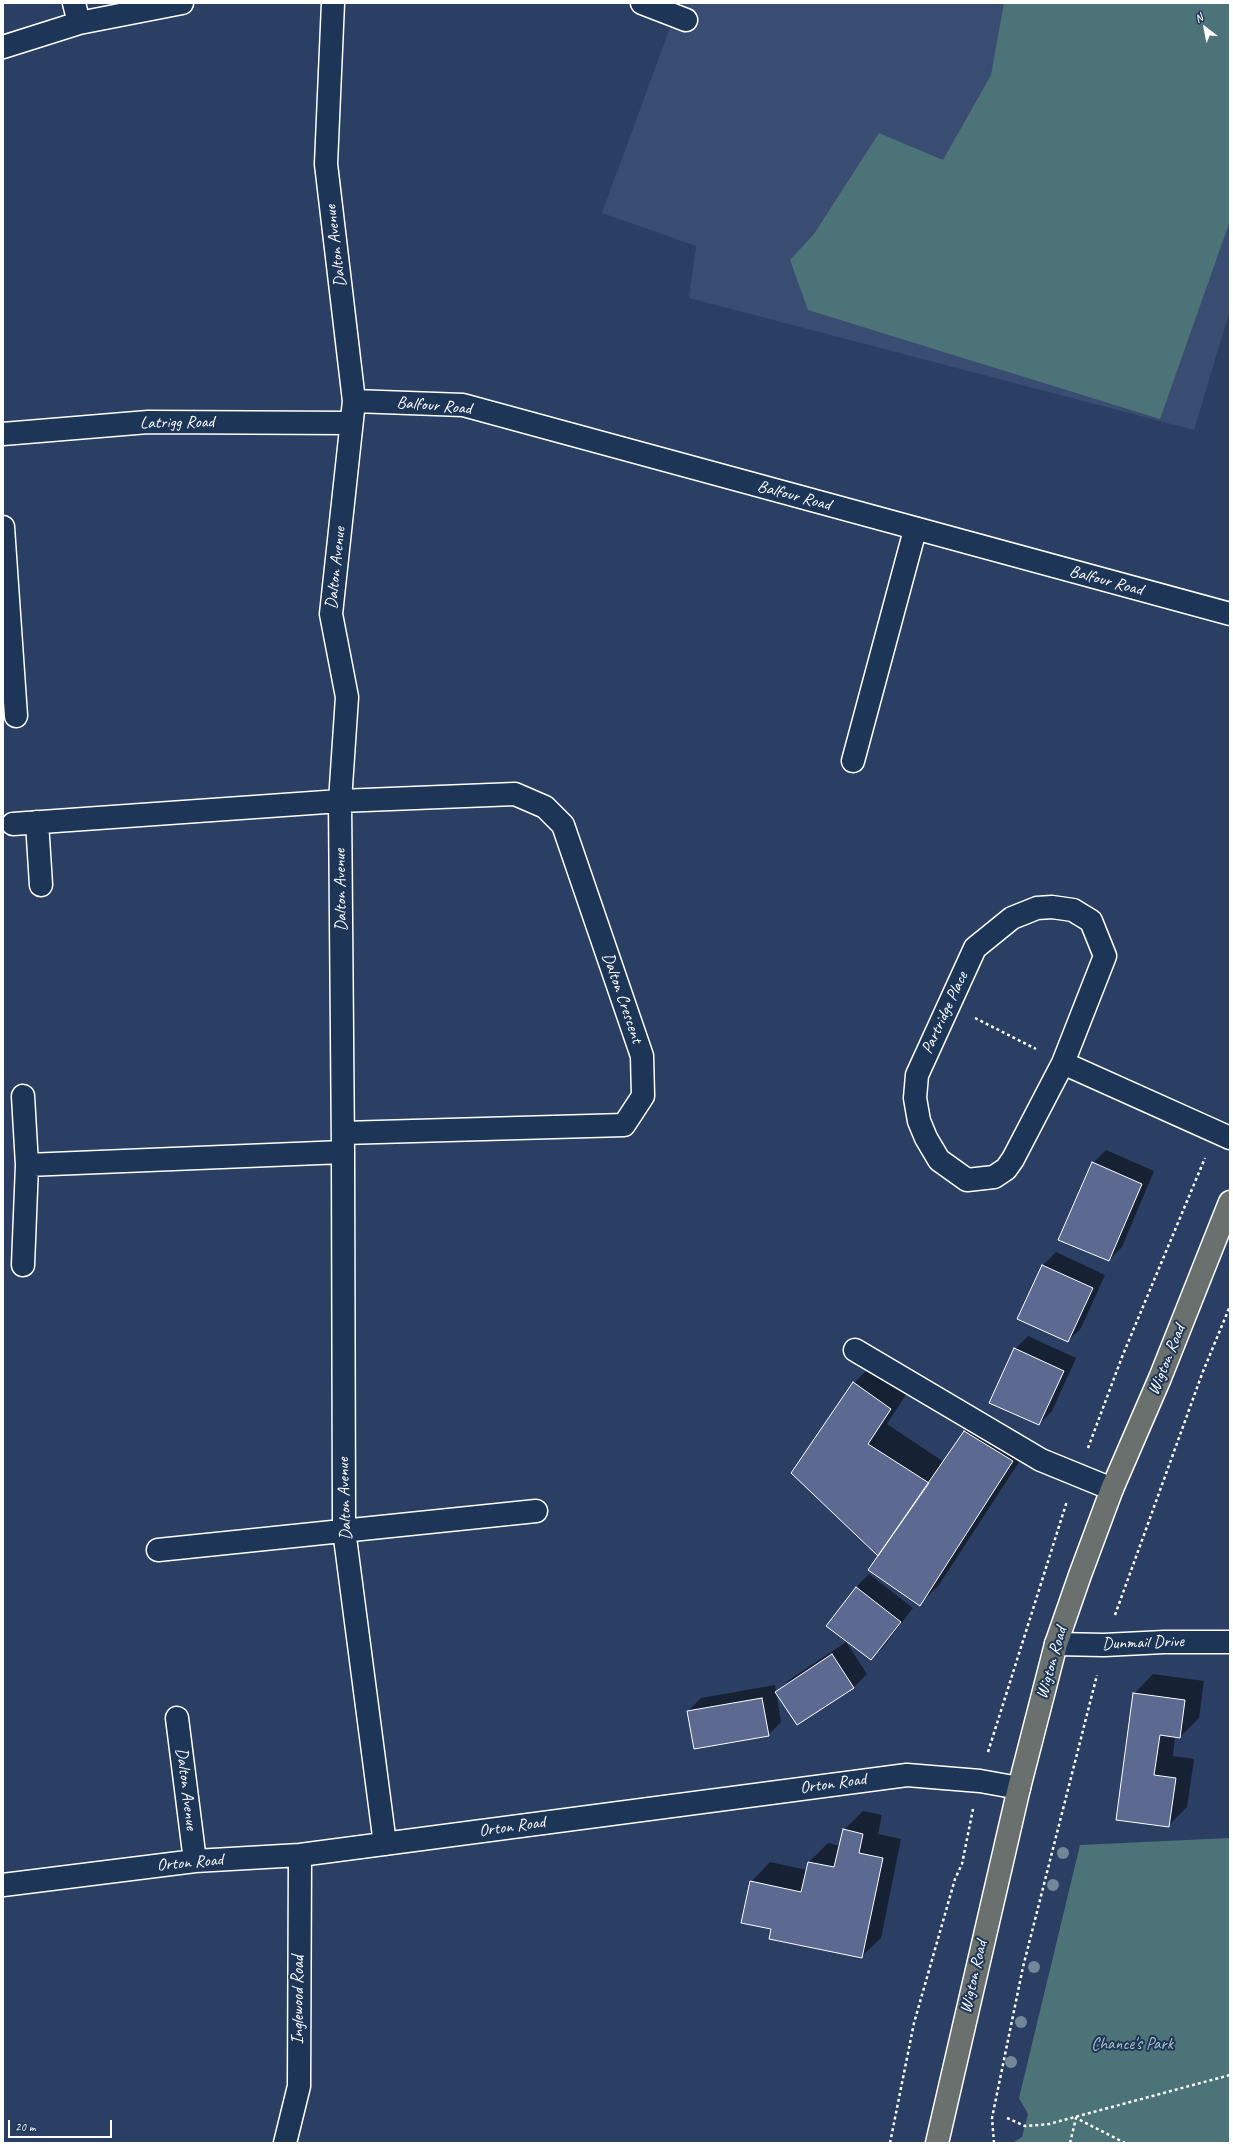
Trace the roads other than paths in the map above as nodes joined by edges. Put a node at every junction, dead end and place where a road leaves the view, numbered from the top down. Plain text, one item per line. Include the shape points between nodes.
1 (182, 3) edge
2 (332, 3) edge
3 (642, 3) edge
4 (76, 13) edge
5 (686, 20) dead end
6 (3, 47) edge
7 (354, 401) junction
8 (351, 423) junction
9 (3, 434) edge
10 (3, 527) edge
11 (915, 530) junction
12 (1230, 614) edge
13 (7, 646) edge
14 (16, 716) dead end
15 (853, 761) dead end
16 (340, 801) junction
17 (37, 822) junction
18 (13, 824) dead end
19 (41, 885) dead end
20 (1063, 1063) junction
21 (23, 1096) dead end
22 (1230, 1138) edge
23 (343, 1143) junction
24 (27, 1165) junction
25 (1230, 1202) edge
26 (23, 1265) dead end
27 (855, 1350) dead end
28 (1112, 1489) junction
29 (536, 1511) dead end
30 (344, 1530) junction
31 (158, 1550) dead end
32 (1230, 1642) edge
33 (1056, 1644) junction
34 (178, 1718) dead end
35 (1019, 1788) junction
36 (386, 1844) junction
37 (300, 1855) junction
38 (195, 1861) junction
39 (3, 1886) edge
40 (285, 2143) edge
41 (937, 2143) edge

1 - 4 street
2 - 7 street, Dalton Avenue via 326,164
3 - 5 street
4 - 6 street
7 - 8 street, Dalton Avenue
7 - 11 street, Balfour Road via 463,405
8 - 9 street, Latrigg Road via 148,422
8 - 16 street, Dalton Avenue via 331,614 347,697
10 - 13 street
11 - 12 street, Balfour Road
11 - 15 street
13 - 14 street
16 - 17 street
16 - 23 street, Dalton Avenue
16 - 23 street, Dalton Crescent via 515,794 545,806 562,825 642,1056 643,1096 624,1125
17 - 18 street
17 - 19 street
20 - 20 street, Partridge Place via 1105,956 1091,921 1073,910 1037,908 1012,918 975,948 917,1075 915,1098 919,1121 939,1160 967,1180 994,1176 1006,1169
20 - 22 street
21 - 24 street
23 - 24 street
23 - 30 street, Dalton Avenue
24 - 26 street
25 - 28 main road, Wigton Road via 1160,1378
27 - 28 street via 1041,1460
28 - 33 main road, Wigton Road
29 - 30 street
30 - 31 street
30 - 36 street, Dalton Avenue
32 - 33 street, Dunmail Drive
33 - 35 main road, Wigton Road
34 - 38 street, Dalton Avenue
35 - 36 street, Orton Road via 980,1781 907,1774
35 - 41 main road, Wigton Road
36 - 37 street, Orton Road
37 - 38 street, Orton Road
37 - 40 street, Inglewood Road via 299,2086
38 - 39 street, Orton Road

